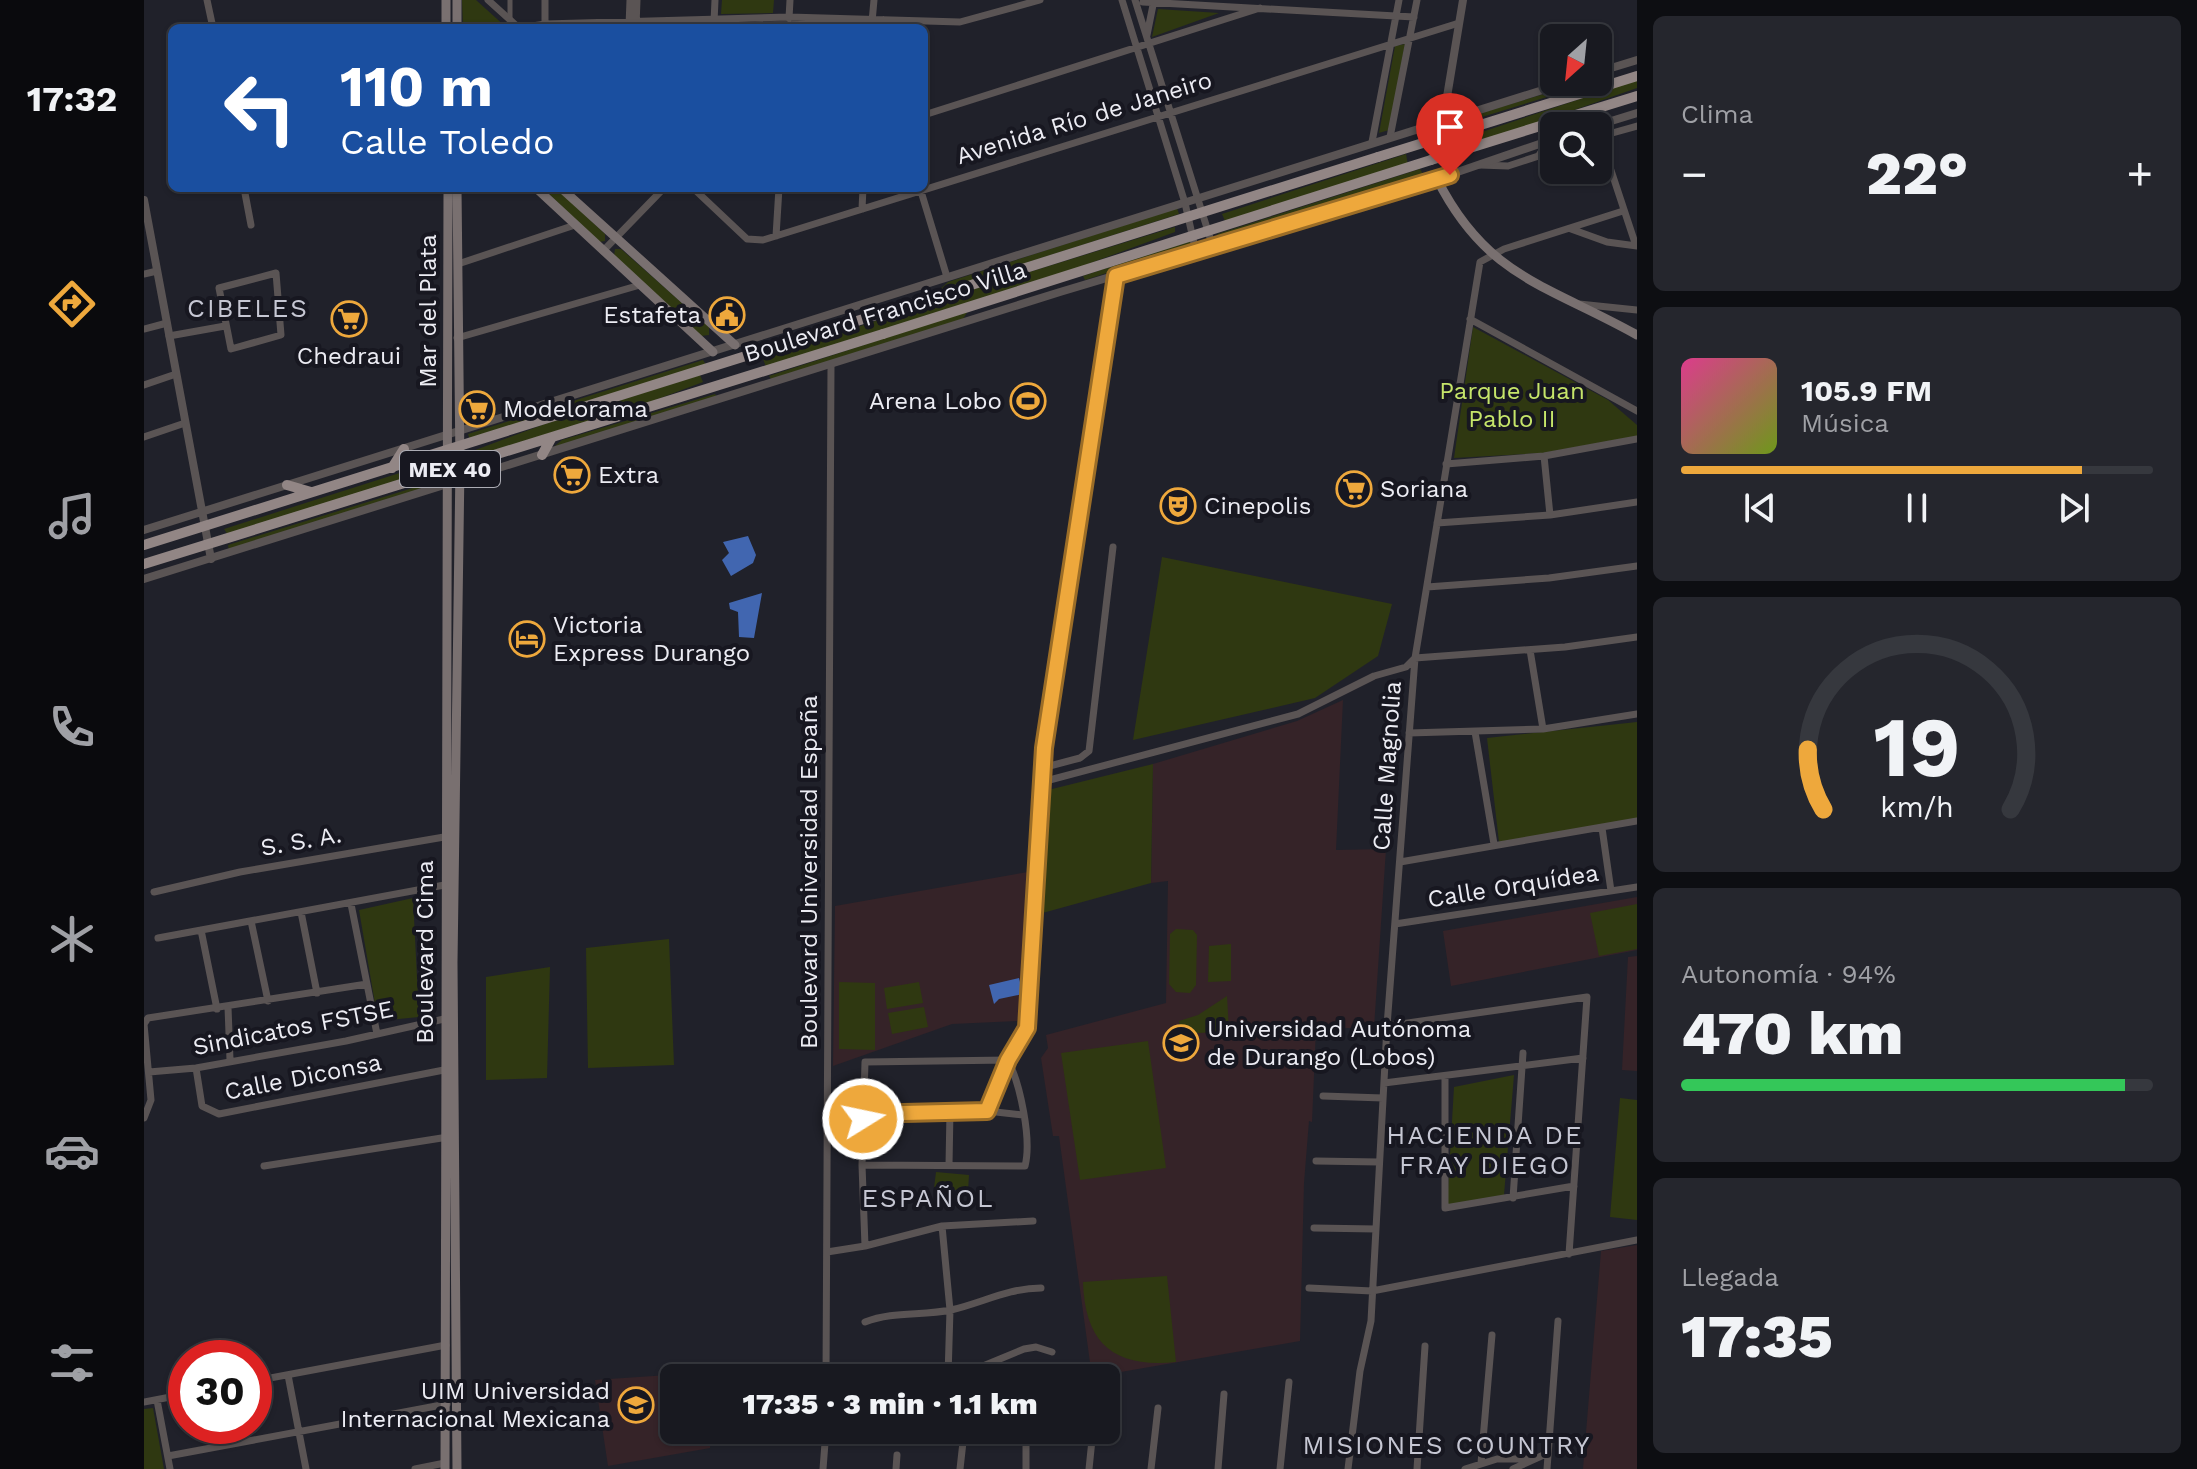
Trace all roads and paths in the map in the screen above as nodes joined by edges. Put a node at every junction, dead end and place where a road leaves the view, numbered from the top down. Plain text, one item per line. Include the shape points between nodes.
1 (207, 0) edge
2 (446, 0) edge
3 (457, 0) edge
4 (488, 0) edge
5 (510, 0) edge
6 (545, 0) edge
7 (630, 0) edge
8 (637, 0) edge
9 (715, 0) edge
10 (790, 0) edge
11 (874, 0) edge
12 (1040, 0) edge
13 (1122, 0) edge
14 (1296, 0) edge
15 (1315, 0) edge
16 (1399, 0) edge
17 (1417, 0) edge
18 (1463, 0) edge
19 (1140, 1) edge
20 (1154, 1) edge
21 (1227, 3) edge
22 (1260, 8) junction
23 (1294, 10) junction
24 (1313, 11) junction
25 (1396, 16) junction
26 (1414, 17) junction
27 (510, 20) junction
28 (788, 23) edge
29 (872, 23) edge
30 (1459, 23) junction
31 (212, 24) edge
32 (446, 24) edge
33 (457, 24) edge
34 (515, 24) edge
35 (545, 24) edge
36 (633, 24) edge
37 (633, 24) edge
38 (713, 24) edge
39 (1147, 39) junction
40 (1409, 39) junction
41 (1136, 45) junction
42 (1389, 45) junction
43 (1637, 60) edge
44 (1612, 68) edge
45 (1637, 76) edge
46 (1540, 91) edge
47 (1637, 96) edge
48 (1170, 112) junction
49 (1637, 113) edge
50 (928, 114) edge
51 (1158, 116) junction
52 (1443, 121) junction
53 (1612, 121) edge
54 (1637, 126) edge
55 (1612, 133) edge
56 (1390, 137) junction
57 (1372, 142) junction
58 (1540, 144) edge
59 (1539, 156) edge
60 (1478, 165) junction
61 (1612, 177) edge
62 (1437, 179) junction
63 (928, 187) edge
64 (245, 192) edge
65 (448, 192) edge
66 (457, 192) edge
67 (540, 192) edge
68 (565, 192) edge
69 (660, 192) edge
70 (697, 192) edge
71 (704, 192) edge
72 (779, 192) edge
73 (863, 192) edge
74 (911, 192) edge
75 (921, 192) edge
76 (703, 198) junction
77 (1198, 199) junction
78 (144, 200) edge
79 (1185, 203) junction
80 (862, 209) junction
81 (1623, 211) junction
82 (146, 220) edge
83 (251, 225) dead end
84 (575, 225) junction
85 (1571, 229) junction
86 (776, 236) junction
87 (615, 238) junction
88 (1637, 246) edge
89 (1213, 247) junction
90 (603, 251) junction
91 (1196, 252) junction
92 (1491, 255) junction
93 (458, 264) junction
94 (157, 271) junction
95 (144, 274) edge
96 (1116, 276) junction
97 (947, 277) junction
98 (640, 285) junction
99 (1577, 304) junction
100 (1637, 310) edge
101 (1470, 319) junction
102 (167, 323) junction
103 (225, 326) junction
104 (144, 329) edge
105 (1637, 335) edge
106 (169, 336) junction
107 (453, 340) junction
108 (735, 345) junction
109 (713, 352) junction
110 (831, 365) junction
111 (176, 374) junction
112 (144, 385) edge
113 (1637, 411) edge
114 (185, 423) junction
115 (459, 431) junction
116 (448, 435) junction
117 (144, 437) edge
118 (552, 437) junction
119 (1637, 439) edge
120 (459, 446) junction
121 (404, 449) junction
122 (448, 450) junction
123 (542, 455) junction
124 (1544, 456) junction
125 (1446, 464) junction
126 (460, 466) junction
127 (391, 468) junction
128 (447, 470) junction
129 (459, 481) junction
130 (287, 485) junction
131 (447, 485) junction
132 (313, 492) junction
133 (1637, 502) edge
134 (202, 512) junction
135 (1550, 515) junction
136 (1437, 523) junction
137 (204, 526) junction
138 (144, 530) edge
139 (208, 544) junction
140 (144, 545) edge
141 (1113, 547) dead end
142 (211, 559) junction
143 (144, 564) edge
144 (1637, 566) edge
145 (144, 579) edge
146 (1427, 587) junction
147 (1637, 637) edge
148 (1530, 650) junction
149 (1415, 658) junction
150 (1637, 714) edge
151 (1543, 729) junction
152 (1475, 732) junction
153 (1409, 733) junction
154 (1042, 768) junction
155 (1042, 782) junction
156 (1637, 821) edge
157 (1602, 828) junction
158 (456, 834) junction
159 (445, 837) junction
160 (1494, 844) junction
161 (1400, 862) junction
162 (450, 884) junction
163 (1637, 887) edge
164 (1611, 891) junction
165 (154, 892) dead end
166 (351, 904) junction
167 (301, 912) junction
168 (251, 921) junction
169 (1395, 924) junction
170 (201, 930) junction
171 (158, 938) dead end
172 (367, 984) junction
173 (317, 993) junction
174 (268, 1001) junction
175 (228, 1007) junction
176 (217, 1009) junction
177 (444, 1019) junction
178 (146, 1020) edge
179 (1387, 1026) junction
180 (377, 1034) junction
181 (1523, 1053) dead end
182 (1583, 1058) junction
183 (230, 1060) junction
184 (1008, 1060) junction
185 (1523, 1066) junction
186 (196, 1068) junction
187 (450, 1069) junction
188 (149, 1072) junction
189 (1445, 1077) junction
190 (1384, 1083) junction
191 (1323, 1096) dead end
192 (1383, 1098) junction
193 (828, 1104) junction
194 (862, 1104) junction
195 (950, 1111) junction
196 (987, 1111) junction
197 (1023, 1115) junction
198 (862, 1117) junction
199 (144, 1118) edge
200 (828, 1120) junction
201 (452, 1136) junction
202 (1316, 1161) dead end
203 (1379, 1162) junction
204 (862, 1165) junction
205 (949, 1165) junction
206 (264, 1166) dead end
207 (1574, 1186) junction
208 (1513, 1198) junction
209 (452, 1203) junction
210 (1033, 1221) dead end
211 (942, 1226) junction
212 (1314, 1228) dead end
213 (1376, 1229) junction
214 (1637, 1240) edge
215 (865, 1246) junction
216 (827, 1252) junction
217 (1569, 1254) junction
218 (1041, 1288) dead end
219 (1309, 1288) dead end
220 (1372, 1291) junction
221 (950, 1310) junction
222 (1558, 1321) dead end
223 (865, 1322) dead end
224 (1492, 1335) dead end
225 (446, 1345) junction
226 (1425, 1346) dead end
227 (1052, 1352) dead end
228 (826, 1364) edge
229 (948, 1364) edge
230 (982, 1364) edge
231 (288, 1375) junction
232 (272, 1378) edge
233 (1289, 1382) dead end
234 (1224, 1394) dead end
235 (168, 1398) edge
236 (157, 1400) junction
237 (144, 1402) edge
238 (457, 1403) junction
239 (445, 1405) junction
240 (1158, 1408) dead end
241 (299, 1432) junction
242 (825, 1444) edge
243 (963, 1444) edge
244 (1026, 1444) edge
245 (1092, 1444) edge
246 (1548, 1453) junction
247 (897, 1455) dead end
248 (168, 1456) junction
249 (1529, 1459) junction
250 (1481, 1463) junction
251 (445, 1466) edge
252 (170, 1469) edge
253 (306, 1469) edge
254 (415, 1469) edge
255 (457, 1469) edge
256 (823, 1469) edge
257 (896, 1469) edge
258 (960, 1469) edge
259 (1026, 1469) edge
260 (1089, 1469) edge
261 (1151, 1469) edge
262 (1218, 1469) edge
263 (1280, 1469) edge
264 (1348, 1469) edge
265 (1417, 1469) edge
266 (1465, 1469) edge
267 (1513, 1469) edge
268 (1547, 1469) edge

1 - 31 street
2 - 32 main road
3 - 33 main road
4 - 27 street
5 - 27 street
6 - 35 street
7 - 36 street
8 - 37 street
9 - 38 street
10 - 28 street
11 - 29 street
12 - 29 street via 967,22
13 - 41 street
14 - 23 street
15 - 24 street
16 - 25 street
17 - 26 street
18 - 30 street
19 - 20 street
19 - 39 street
20 - 21 street
20 - 39 street
21 - 22 street
22 - 23 street
22 - 39 street
23 - 24 street
24 - 25 street
25 - 26 street
25 - 42 street
26 - 40 street
27 - 34 street
28 - 29 street
28 - 38 street
30 - 40 street, Avenida Río de Janeiro
30 - 52 street
39 - 41 street
39 - 48 street
40 - 42 street, Avenida Río de Janeiro
40 - 56 street
41 - 50 street
41 - 51 street
42 - 48 street, Avenida Río de Janeiro
42 - 57 street
43 - 44 street
45 - 120 main road, Boulevard Francisco Villa / MEX 40, bridge
46 - 52 street, Boulevard Francisco Villa
47 - 118 main road, Boulevard Francisco Villa / MEX 40, bridge
48 - 51 street, Avenida Río de Janeiro
48 - 77 street
49 - 53 street
51 - 63 street, Avenida Río de Janeiro
51 - 79 street
52 - 56 street, Boulevard Francisco Villa
54 - 55 street
56 - 57 street, Boulevard Francisco Villa
57 - 77 street, Boulevard Francisco Villa
58 - 60 street, Boulevard Francisco Villa
59 - 60 street, Boulevard Francisco Villa via 1508,166
60 - 62 street, Boulevard Francisco Villa
61 - 81 street
62 - 89 street, Boulevard Francisco Villa
62 - 92 main road via 1467,229
64 - 83 street
65 - 107 main road, Mar del Plata
66 - 93 main road
67 - 84 main road
68 - 87 main road
69 - 87 street
70 - 76 street, Avenida Río de Janeiro
71 - 76 street
72 - 86 street
73 - 80 street
74 - 80 street, Avenida Río de Janeiro
75 - 97 street
76 - 86 street, Avenida Río de Janeiro via 747,239 757,242
77 - 79 street, Boulevard Francisco Villa
77 - 89 street
78 - 82 street
79 - 91 street
79 - 97 street, Boulevard Francisco Villa
80 - 86 street, Avenida Río de Janeiro
81 - 85 street
81 - 88 street
82 - 94 street
84 - 90 main road
84 - 93 street
85 - 88 street
85 - 92 street
87 - 90 street
87 - 108 main road
89 - 91 street, Boulevard Francisco Villa
90 - 98 main road
91 - 96 street, Boulevard Francisco Villa
92 - 99 main road
92 - 101 street, Calle Magnolia via 1480,262
93 - 107 main road
94 - 95 street
94 - 102 street
96 - 110 street, Boulevard Francisco Villa
96 - 154 street
97 - 108 street, Boulevard Francisco Villa
98 - 107 street
98 - 109 main road
99 - 100 street
99 - 105 main road
101 - 113 street
101 - 125 street, Calle Magnolia
102 - 104 street
102 - 106 street
103 - 103 street via 231,349 281,335 276,273 219,288
103 - 106 street
106 - 111 street
107 - 115 main road, Boulevard Cima
107 - 116 main road, Mar del Plata
108 - 109 street, Boulevard Francisco Villa
109 - 115 street, Boulevard Francisco Villa
110 - 123 street, Boulevard Francisco Villa
110 - 193 street, Boulevard Universidad España
111 - 112 street
111 - 114 street
114 - 117 street
114 - 134 street
115 - 116 street, Boulevard Francisco Villa
115 - 120 main road, Boulevard Cima
116 - 121 street, Boulevard Francisco Villa
116 - 122 main road, Boulevard Cima
118 - 123 main road
118 - 126 main road, Boulevard Francisco Villa / MEX 40
119 - 124 street
120 - 122 main road, Boulevard Francisco Villa / MEX 40
120 - 126 main road, Boulevard Cima
121 - 127 main road
121 - 130 street, Boulevard Francisco Villa
122 - 127 main road, Boulevard Francisco Villa / MEX 40
122 - 128 main road, Boulevard Cima
123 - 129 street, Boulevard Francisco Villa
124 - 125 street
124 - 135 street
125 - 136 street, Calle Magnolia
126 - 128 main road, Boulevard Francisco Villa / MEX 40
126 - 129 main road, Boulevard Cima
127 - 132 main road, Boulevard Francisco Villa / MEX 40
128 - 131 main road, Boulevard Cima
128 - 139 main road, Boulevard Francisco Villa / MEX 40
129 - 131 street, Boulevard Francisco Villa
129 - 158 main road, Boulevard Cima
130 - 132 main road
130 - 134 street, Boulevard Francisco Villa
131 - 142 street, Boulevard Francisco Villa
131 - 159 main road, Boulevard Cima
132 - 137 main road, Boulevard Francisco Villa / MEX 40
133 - 135 street
134 - 137 street
134 - 138 street, Boulevard Francisco Villa
135 - 136 street
136 - 146 street, Calle Magnolia
137 - 139 street
137 - 140 main road, Boulevard Francisco Villa / MEX 40
139 - 142 street
139 - 143 main road, Boulevard Francisco Villa / MEX 40
141 - 154 street via 1088,755
142 - 145 street, Boulevard Francisco Villa
144 - 146 street
146 - 149 street, Calle Magnolia
147 - 148 street
148 - 149 street
148 - 151 street
149 - 153 street, Calle Magnolia
149 - 155 street via 1406,667 1374,676 1298,714
150 - 151 street
151 - 152 street
152 - 153 street
152 - 160 street
153 - 161 street, Calle Magnolia
154 - 155 street
155 - 184 street via 1025,1032
156 - 157 street
157 - 160 street
157 - 164 street
158 - 159 street, S. S. A.
158 - 162 main road, Boulevard Cima
159 - 162 main road, Boulevard Cima
159 - 165 street, S. S. A.
160 - 161 street
161 - 169 street, Calle Magnolia
162 - 166 street
162 - 177 main road, Boulevard Cima
162 - 187 main road, Boulevard Cima
163 - 164 street, Calle Orquídea
164 - 169 street, Calle Orquídea
166 - 167 street
166 - 172 street
167 - 168 street
167 - 173 street
168 - 170 street
168 - 174 street
169 - 179 street, Calle Magnolia
170 - 171 street
170 - 176 street
172 - 173 street
172 - 180 street
173 - 174 street
174 - 175 street
175 - 176 street
175 - 183 street
176 - 178 street
177 - 180 street, Sindicatos FSTSE
177 - 187 main road, Boulevard Cima
178 - 188 street
179 - 182 street via 1581,995 1589,1003
179 - 190 street, Calle Magnolia
180 - 183 street, Sindicatos FSTSE
181 - 185 street
182 - 185 street
182 - 207 street
183 - 186 street, Sindicatos FSTSE
184 - 194 street via 867,1060
184 - 196 street
184 - 197 street
185 - 189 street
185 - 208 street
186 - 187 street, Calle Diconsa via 205,1110 229,1112
186 - 188 street, Sindicatos FSTSE
187 - 201 main road, Boulevard Cima
188 - 199 street via 151,1100
189 - 190 street
189 - 208 street via 1444,1207
190 - 192 street, Calle Magnolia
191 - 192 street
192 - 203 street, Calle Magnolia
193 - 194 street
193 - 200 street, Boulevard Universidad España
194 - 198 street
195 - 196 street
195 - 198 street
195 - 205 street
196 - 197 street
197 - 205 street via 1025,1166
198 - 200 street
198 - 204 street
200 - 216 street, Boulevard Universidad España
201 - 206 street
201 - 209 main road, Boulevard Cima
202 - 203 street
203 - 213 street, Calle Magnolia
204 - 205 street
204 - 215 street
207 - 208 street
207 - 217 street
209 - 225 main road, Boulevard Cima
209 - 238 main road, Boulevard Cima
210 - 211 street
211 - 215 street
211 - 221 street
212 - 213 street
213 - 220 street, Calle Magnolia
214 - 217 street
215 - 216 street
216 - 228 street, Boulevard Universidad España
217 - 220 street
218 - 221 street via 1003,1293
219 - 220 street
220 - 264 street, Calle Magnolia
221 - 223 street via 888,1314
221 - 229 street
222 - 246 street
224 - 250 street
225 - 231 street
225 - 239 main road, Boulevard Cima
226 - 265 street
227 - 230 street via 1024,1349
231 - 232 street
231 - 241 street
233 - 263 street
234 - 262 street
235 - 236 street
236 - 237 street
236 - 248 street
238 - 239 street
238 - 255 main road, Boulevard Cima
239 - 241 street
239 - 251 main road, Boulevard Cima
240 - 261 street
241 - 248 street
241 - 253 street
242 - 256 street
243 - 258 street
244 - 259 street
245 - 260 street
246 - 249 street
246 - 268 street
247 - 257 street
248 - 252 street
249 - 250 street
249 - 267 street
250 - 266 street
251 - 254 street

